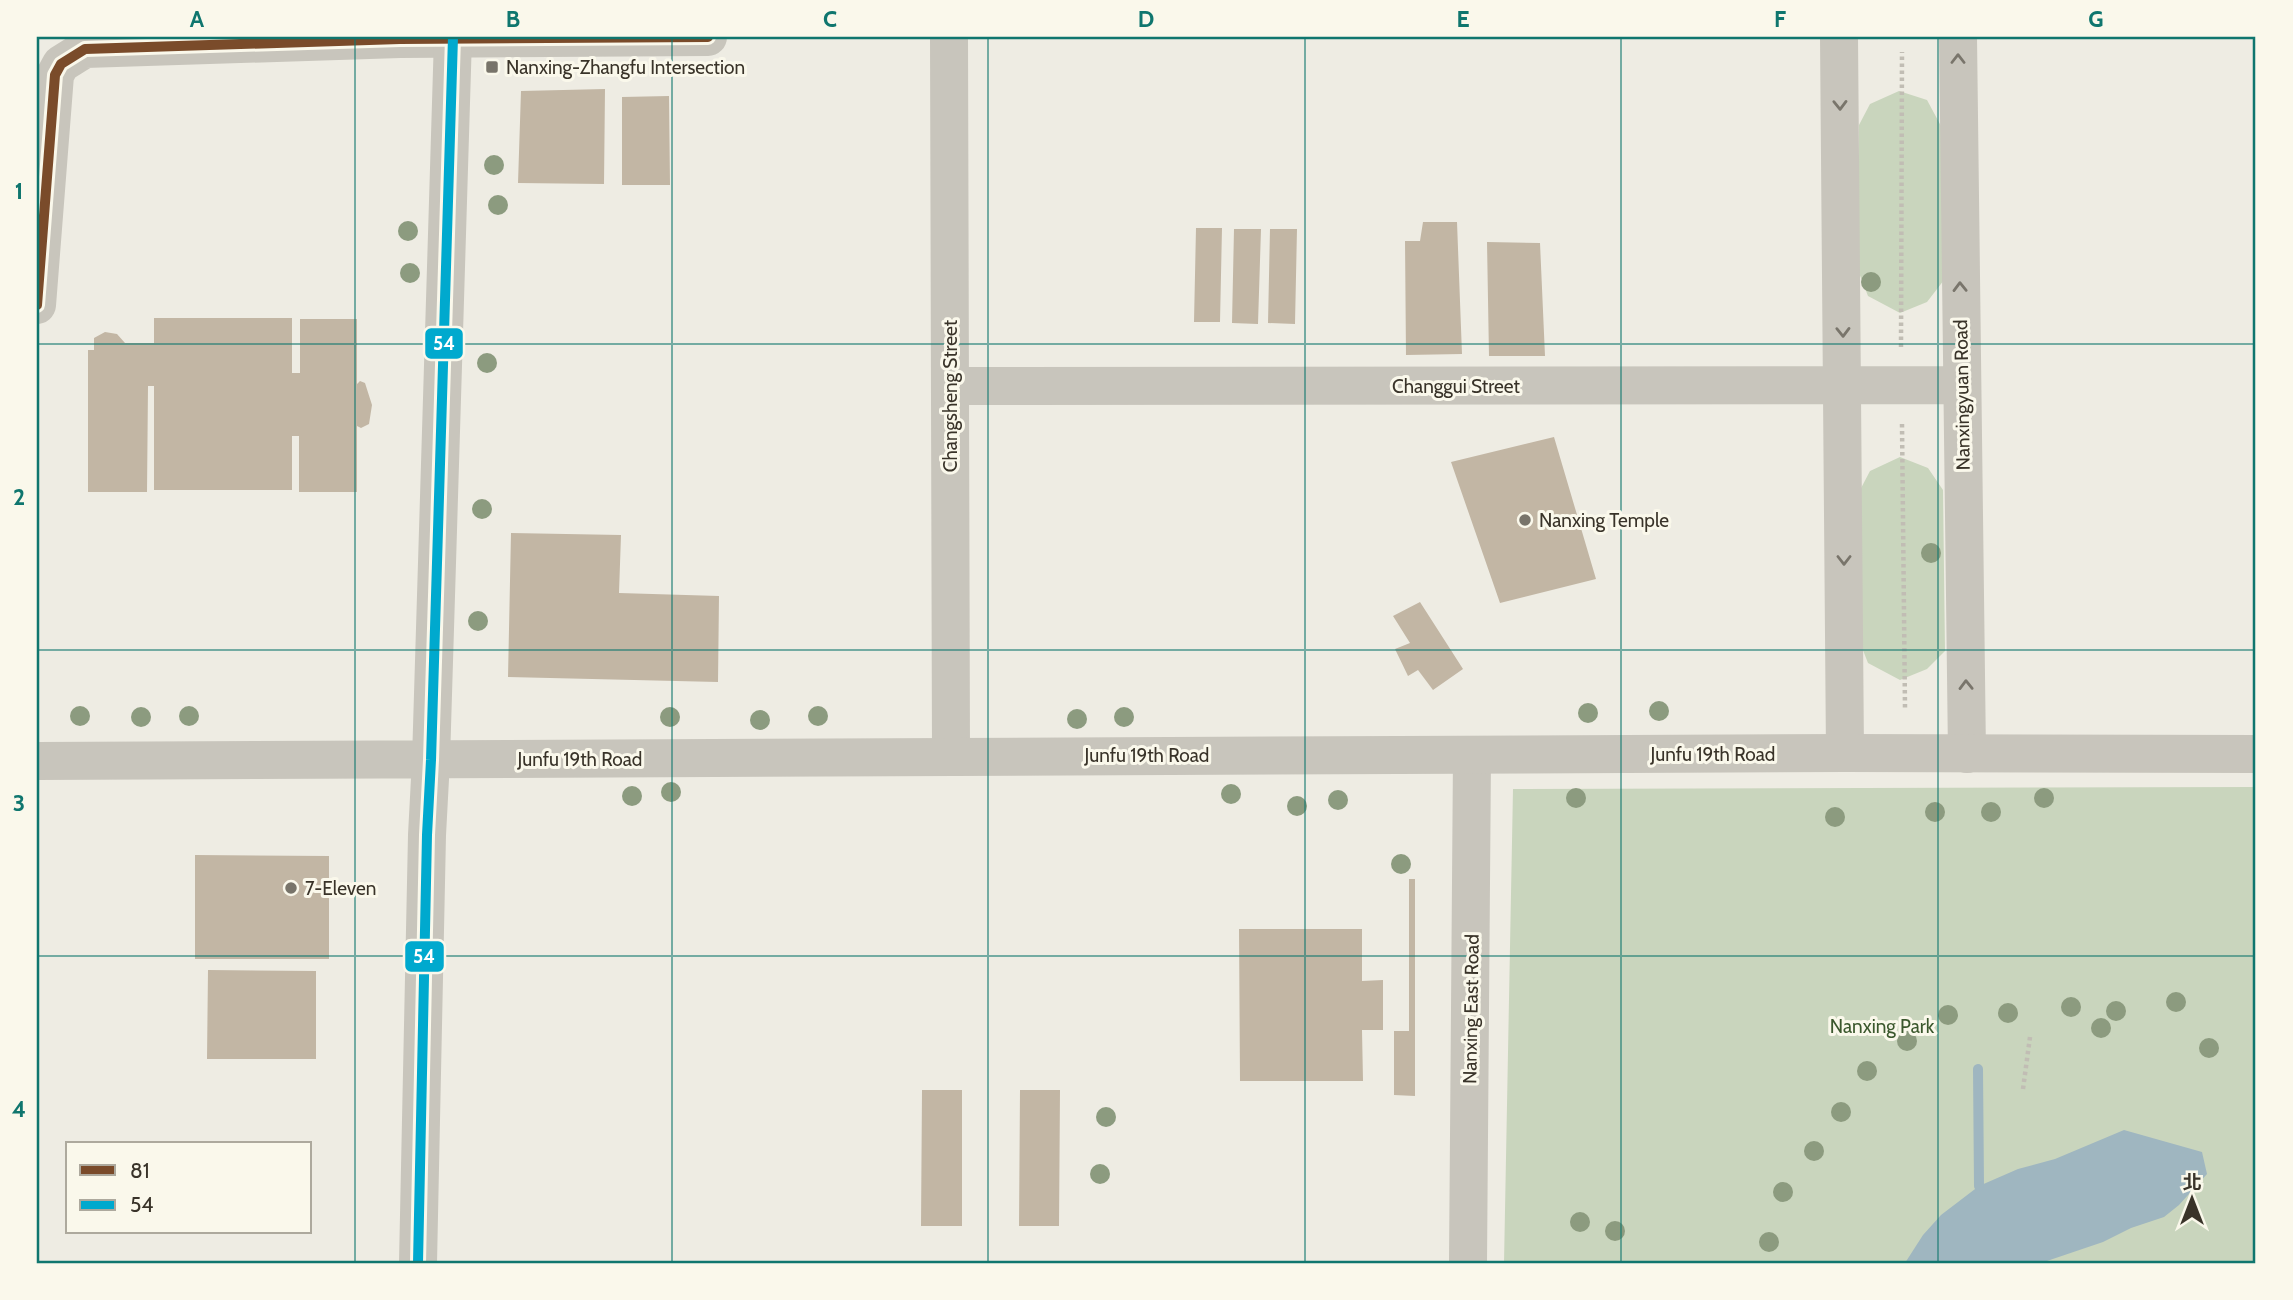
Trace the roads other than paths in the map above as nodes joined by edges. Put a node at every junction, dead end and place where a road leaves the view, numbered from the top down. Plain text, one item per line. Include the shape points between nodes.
1 (708, 37) edge
2 (948, 37) edge
3 (1839, 37) edge
4 (1958, 37) edge
5 (453, 38) edge
6 (37, 305) edge
7 (950, 386) junction
8 (1843, 386) junction
9 (1962, 386) junction
10 (1846, 752) junction
11 (1967, 754) junction
12 (2256, 754) edge
13 (951, 755) junction
14 (1472, 755) junction
15 (431, 760) junction
16 (37, 761) edge
17 (418, 1263) edge
18 (1468, 1263) edge

1 - 5 street
2 - 7 street, Changsheng Street
3 -> 8 street
9 -> 4 street, Nanxingyuan Road
5 - 6 street via 85,49 61,64 55,75
5 - 15 street
7 - 8 street, Changgui Street
7 - 13 street, Changsheng Street
8 - 9 street, Changgui Street
8 -> 10 street
11 -> 9 street, Nanxingyuan Road
10 - 11 street, Junfu 19th Road
10 - 14 street, Junfu 19th Road
11 - 12 street, Junfu 19th Road
13 - 14 street, Junfu 19th Road
13 - 15 street, Junfu 19th Road
14 - 18 street, Nanxing East Road
15 - 16 street, Junfu 19th Road
15 - 17 street

